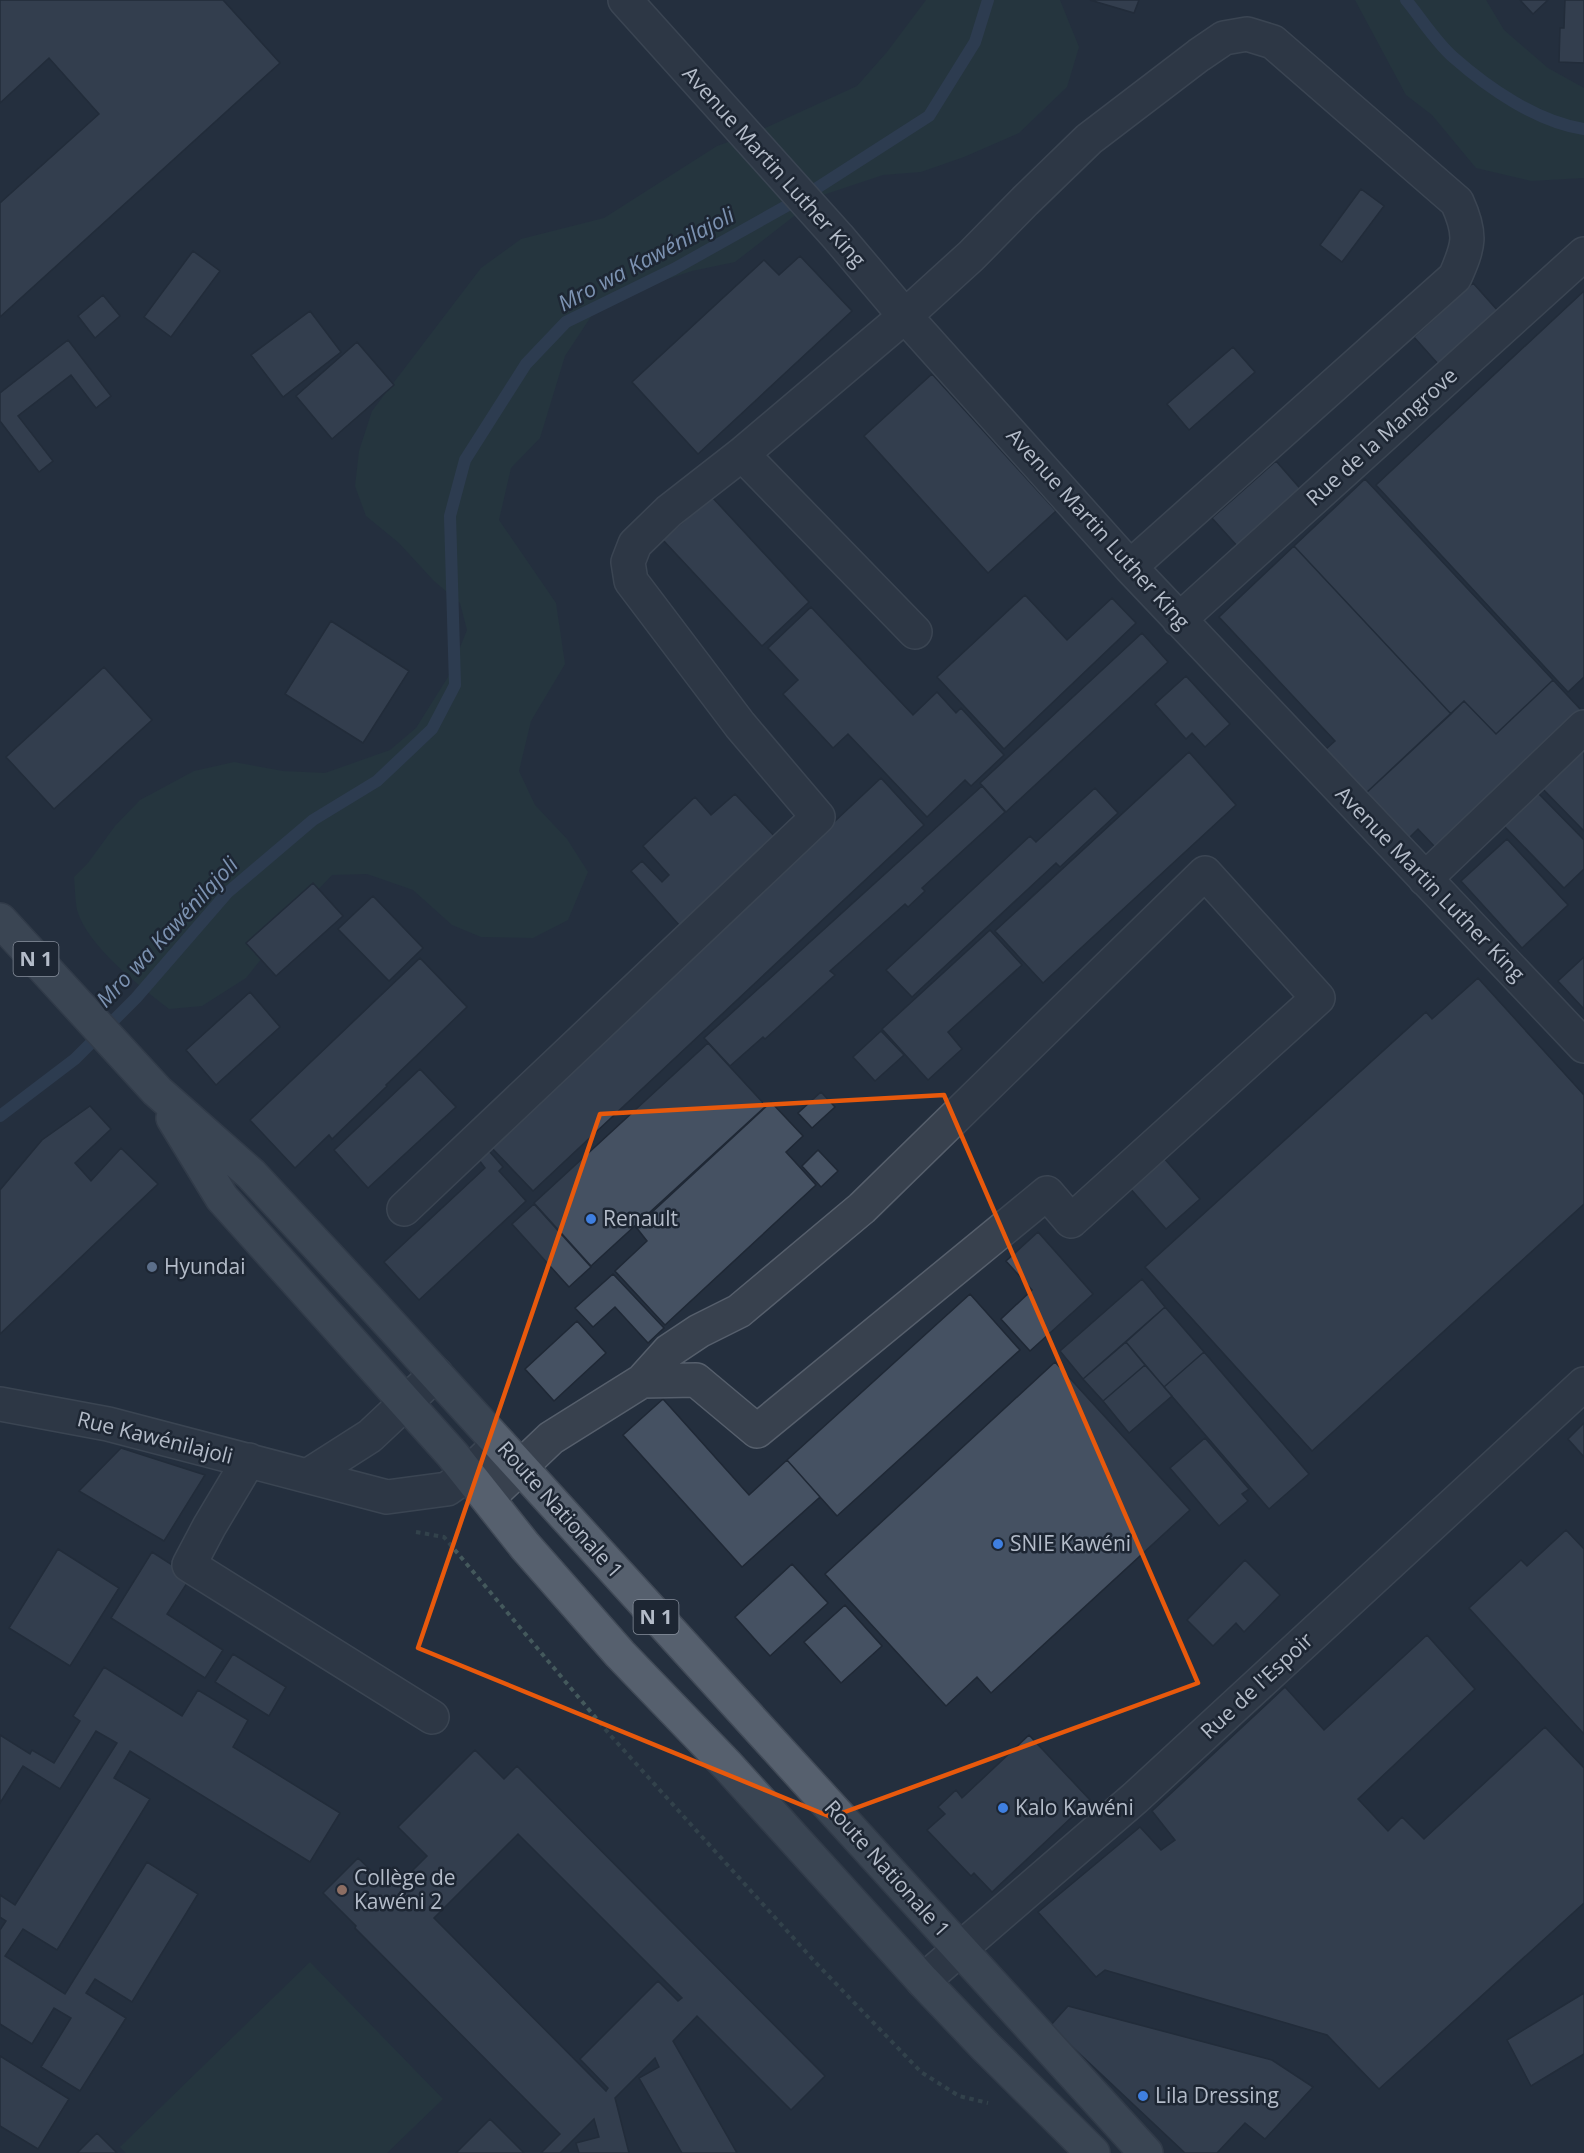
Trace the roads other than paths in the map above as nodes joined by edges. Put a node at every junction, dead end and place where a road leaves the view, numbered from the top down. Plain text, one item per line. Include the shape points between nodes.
1 (625, 0) edge
2 (1584, 254) edge
3 (905, 316) junction
4 (742, 454) junction
5 (1130, 567) junction
6 (1179, 620) junction
7 (915, 632) dead end
8 (1584, 727) edge
9 (1425, 879) junction
10 (0, 920) edge
11 (1584, 1046) edge
12 (157, 1091) junction
13 (404, 1209) dead end
14 (436, 1374) junction
15 (642, 1381) junction
16 (1584, 1384) edge
17 (406, 1403) junction
18 (0, 1404) edge
19 (499, 1444) junction
20 (249, 1460) junction
21 (521, 1468) junction
22 (309, 1475) junction
23 (478, 1486) junction
24 (432, 1717) dead end
25 (960, 1949) junction
26 (923, 1981) junction
27 (1093, 2153) edge
28 (1146, 2153) edge

1 - 3 street, Avenue Martin Luther King
2 - 6 street, Rue de la Mangrove
3 - 4 street
3 - 5 street, Avenue Martin Luther King
3 - 5 street via 1089,140 1224,38 1247,34 1273,42 1457,202 1468,232 1467,251 1455,278
4 - 7 street
4 - 13 street via 635,543 628,562 631,581 740,725 818,816
5 - 6 street, Avenue Martin Luther King
6 - 9 street, Avenue Martin Luther King
8 - 9 street
9 - 11 street, Avenue Martin Luther King
10 - 12 main road, Route Nationale 1 / N 1
12 - 14 main road, Route Nationale 1 / N 1 via 251,1174
12 - 17 main road, Route Nationale 1 / N 1 via 222,1198
14 - 17 street
14 - 19 main road, Route Nationale 1 / N 1
15 - 15 street via 696,1380 757,1431 1047,1193 1071,1221 1318,998 1206,873 862,1208 739,1311 669,1352
15 - 21 street via 551,1438
16 - 25 street, Rue de l'Espoir via 1135,1798
17 - 22 street via 370,1436
17 - 23 main road, Route Nationale 1 / N 1
18 - 20 street, Rue Kawénilajoli via 108,1424
19 - 21 main road, Route Nationale 1 / N 1
19 - 23 street, Rue Kawénilajoli
20 - 22 street, Rue Kawénilajoli
20 - 24 street via 189,1565
21 - 23 street
21 - 25 main road, Route Nationale 1 / N 1
22 - 23 street, Rue Kawénilajoli via 387,1497
23 - 26 main road, Route Nationale 1 / N 1 via 620,1654 728,1766
25 - 26 street, Rue de l'Espoir
25 - 28 main road, Route Nationale 1 / N 1
26 - 27 main road, Route Nationale 1 / N 1

